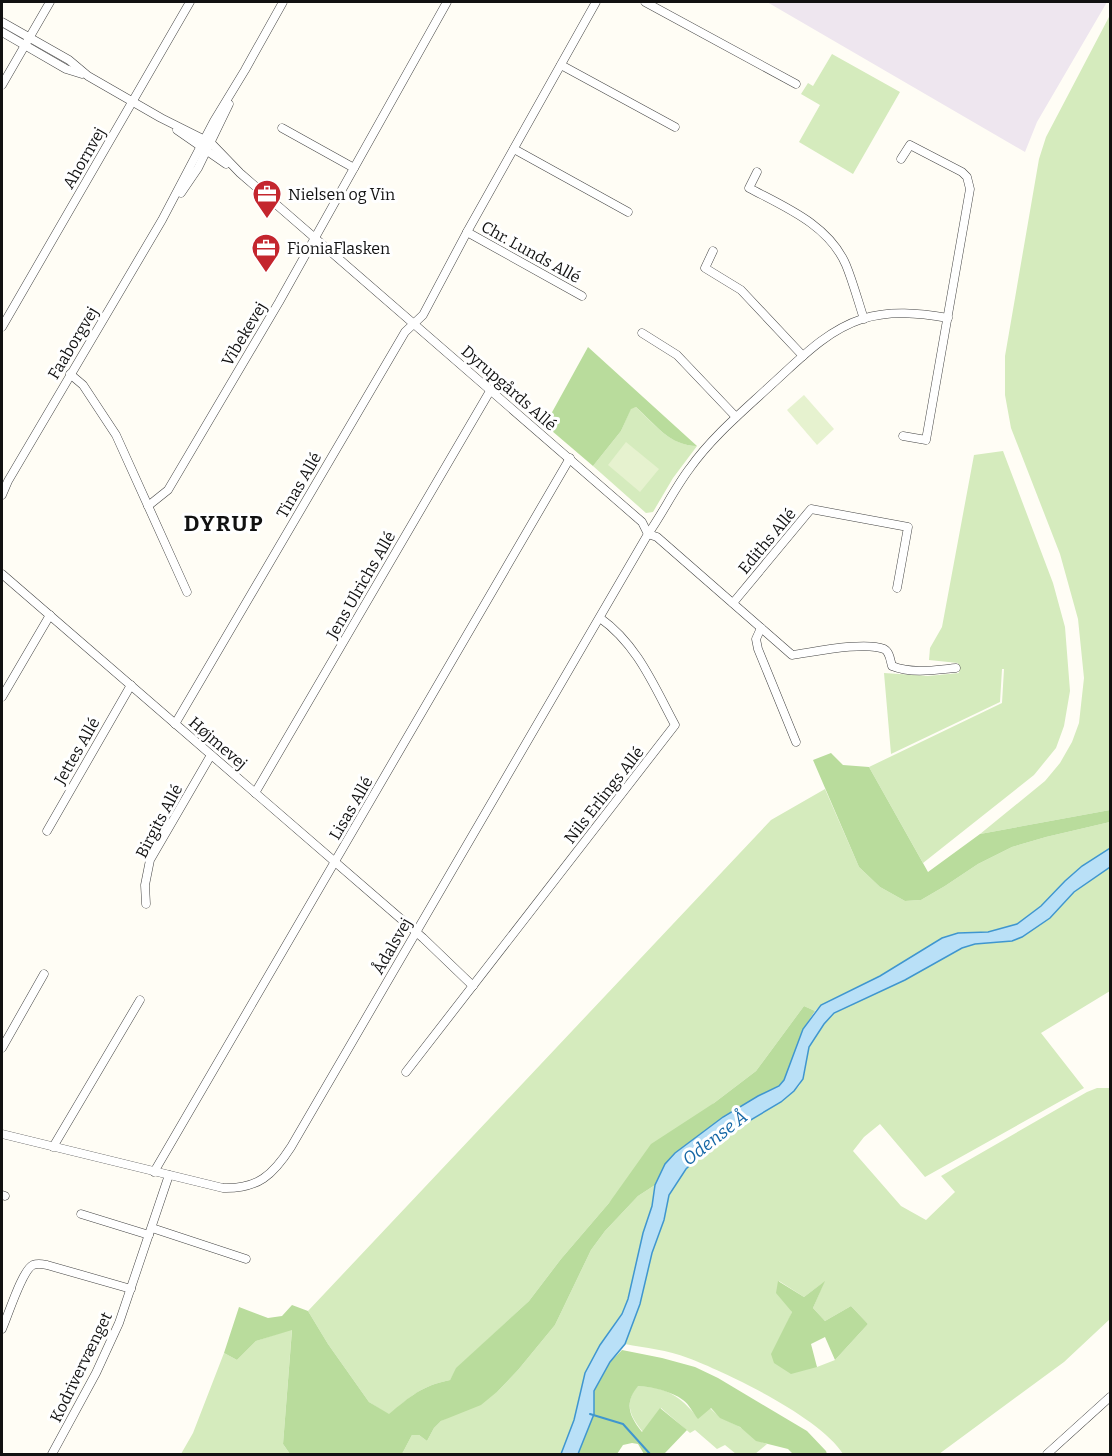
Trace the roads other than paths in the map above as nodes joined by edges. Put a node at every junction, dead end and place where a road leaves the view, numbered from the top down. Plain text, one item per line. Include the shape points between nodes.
1 (50, 2) edge
2 (190, 2) edge
3 (283, 2) edge
4 (447, 2) edge
5 (596, 2) edge
6 (645, 2) edge
7 (2, 22) edge
8 (2, 32) edge
9 (27, 41) junction
10 (561, 65) junction
11 (796, 84) dead end
12 (2, 85) edge
13 (132, 101) junction
14 (161, 118) junction
15 (282, 128) dead end
16 (675, 128) dead end
17 (208, 141) junction
18 (204, 149) junction
19 (514, 149) junction
20 (901, 159) dead end
21 (354, 168) junction
22 (235, 169) junction
23 (757, 172) dead end
24 (628, 212) dead end
25 (467, 232) junction
26 (315, 239) junction
27 (713, 251) dead end
28 (582, 296) dead end
29 (948, 318) junction
30 (864, 319) junction
31 (413, 323) junction
32 (2, 327) edge
33 (642, 333) dead end
34 (803, 356) junction
35 (70, 374) junction
36 (490, 391) junction
37 (736, 417) junction
38 (903, 436) dead end
39 (570, 458) junction
40 (4, 483) edge
41 (2, 495) edge
42 (148, 506) junction
43 (648, 534) junction
44 (2, 574) edge
45 (897, 588) dead end
46 (188, 592) dead end
47 (733, 603) junction
48 (50, 615) junction
49 (600, 618) junction
50 (762, 628) junction
51 (956, 668) dead end
52 (131, 685) junction
53 (2, 697) edge
54 (175, 724) junction
55 (796, 742) dead end
56 (211, 754) junction
57 (255, 793) junction
58 (48, 831) dead end
59 (334, 863) junction
60 (147, 904) dead end
61 (416, 932) junction
62 (44, 974) dead end
63 (473, 986) junction
64 (140, 1000) dead end
65 (2, 1048) edge
66 (406, 1072) dead end
67 (2, 1134) edge
68 (54, 1147) junction
69 (154, 1172) junction
70 (169, 1175) junction
71 (81, 1214) dead end
72 (151, 1231) junction
73 (246, 1259) dead end
74 (131, 1288) junction
75 (2, 1329) edge
76 (1110, 1397) edge
77 (52, 1455) edge
78 (1047, 1455) edge

1 - 9 street
2 - 13 street, Ahornvej
3 - 17 street, Faaborgvej
4 - 21 street, Vibekevej
5 - 10 street, Chr. Lunds Allé
6 - 11 street
7 - 9 street, Dyrupgårds Allé
8 - 9 street, Dyrupgårds Allé
9 - 12 street
9 - 13 street, Dyrupgårds Allé via 69,60 88,76
10 - 16 street
10 - 19 street, Chr. Lunds Allé
13 - 14 street, Dyrupgårds Allé
13 - 32 street, Ahornvej
14 - 17 street, Dyrupgårds Allé
14 - 18 street, Dyrupgårds Allé
15 - 21 street
17 - 18 street, Faaborgvej
17 - 22 street, Dyrupgårds Allé
18 - 22 street, Dyrupgårds Allé
18 - 35 street, Faaborgvej
19 - 24 street
19 - 25 street, Chr. Lunds Allé
20 - 29 street via 909,145 962,172 970,183
21 - 26 street, Vibekevej
22 - 26 street, Dyrupgårds Allé
23 - 30 street via 749,188 810,222 837,248
25 - 28 street, Chr. Lunds Allé
25 - 31 street, Chr. Lunds Allé via 423,315
26 - 31 street, Dyrupgårds Allé
26 - 42 street, Vibekevej via 168,490
27 - 34 street via 705,268 741,290
29 - 30 street, Ådalsvej via 903,313
29 - 38 street via 926,440
30 - 34 street, Ådalsvej via 838,330
31 - 36 street, Dyrupgårds Allé
31 - 54 street, Tinas Allé
33 - 37 street via 677,355
34 - 37 street, Ådalsvej
35 - 40 street, Faaborgvej
35 - 42 street via 83,385 108,421
36 - 39 street, Dyrupgårds Allé
36 - 57 street, Jens Ulrichs Allé
37 - 43 street, Ådalsvej via 690,467
39 - 43 street, Dyrupgårds Allé via 642,522
39 - 59 street, Lisas Allé
40 - 41 street, Faaborgvej
42 - 46 street
43 - 47 street, Dyrupgårds Allé via 657,537
43 - 49 street, Ådalsvej
44 - 48 street, Højmevej
45 - 47 street, Ediths Allé via 908,527 811,509
47 - 50 street, Dyrupgårds Allé
48 - 52 street, Højmevej
48 - 53 street
49 - 61 street, Ådalsvej
49 - 63 street, Nils Erlings Allé via 634,651 675,725
50 - 51 street, Dyrupgårds Allé via 792,655 866,647 885,650 892,666 901,670
50 - 55 street via 756,639 758,649
52 - 54 street, Højmevej
52 - 58 street, Jettes Allé
54 - 56 street, Højmevej
56 - 57 street, Højmevej
56 - 60 street, Birgits Allé via 150,860 145,885
57 - 59 street, Højmevej
59 - 61 street, Højmevej
59 - 69 street, Lisas Allé
61 - 63 street
61 - 70 street, Ådalsvej via 291,1147 271,1173 250,1186 232,1188
62 - 65 street
63 - 66 street, Nils Erlings Allé
64 - 68 street
67 - 68 street, Ådalsvej
68 - 69 street, Ådalsvej
69 - 70 street, Ådalsvej
70 - 72 street, Kodrivervænget
71 - 72 street
72 - 73 street
72 - 74 street, Kodrivervænget
74 - 75 street via 47,1265 32,1265
74 - 77 street, Kodrivervænget via 109,1345
76 - 78 street

